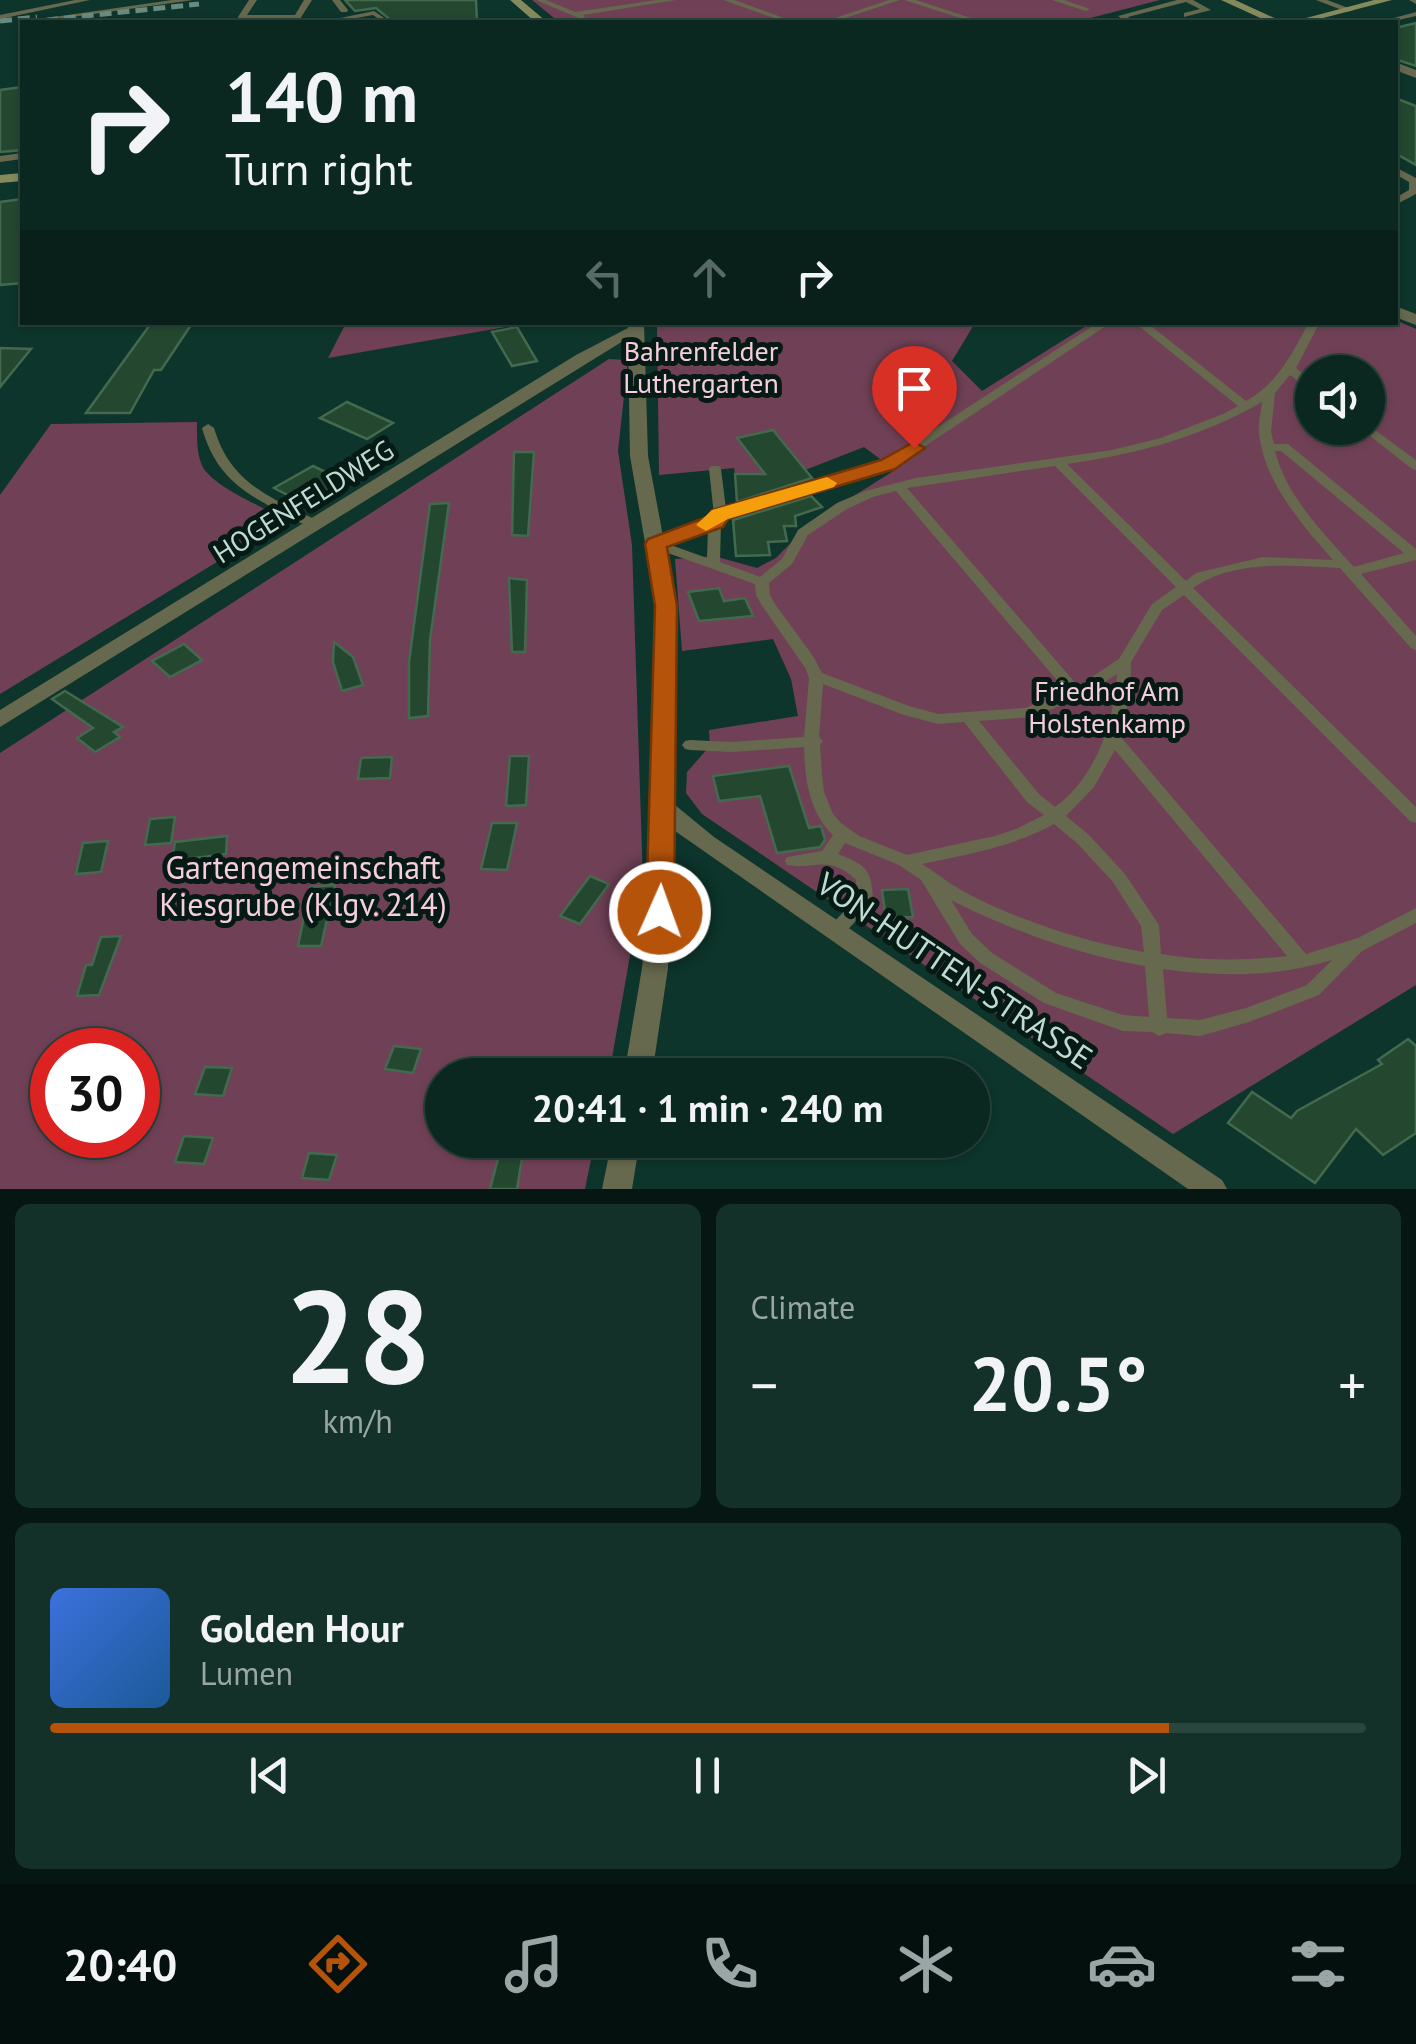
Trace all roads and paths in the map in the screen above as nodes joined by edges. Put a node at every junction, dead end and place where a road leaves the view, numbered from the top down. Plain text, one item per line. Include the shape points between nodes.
1 (86, 0) edge
2 (189, 0) edge
3 (253, 0) edge
4 (308, 0) edge
5 (336, 0) edge
6 (514, 0) edge
7 (540, 0) edge
8 (672, 0) edge
9 (727, 0) edge
10 (896, 0) edge
11 (908, 0) edge
12 (1056, 0) edge
13 (1187, 0) edge
14 (1226, 0) edge
15 (1320, 0) edge
16 (1388, 0) edge
17 (1086, 9) dead end
18 (344, 10) dead end
19 (1345, 12) junction
20 (575, 14) junction
21 (1416, 14) edge
22 (1186, 15) dead end
23 (0, 16) edge
24 (51, 18) dead end
25 (336, 20) edge
26 (384, 20) edge
27 (539, 20) edge
28 (583, 20) edge
29 (785, 20) edge
30 (833, 20) edge
31 (973, 20) edge
32 (1127, 20) edge
33 (1272, 20) edge
34 (1306, 20) edge
35 (1329, 20) edge
36 (1390, 20) edge
37 (1398, 172) edge
38 (1398, 200) edge
39 (1102, 325) edge
40 (1143, 325) edge
41 (1313, 325) edge
42 (636, 327) edge
43 (1290, 369) junction
44 (1295, 373) edge
45 (1269, 394) junction
46 (1246, 407) junction
47 (208, 428) dead end
48 (1385, 442) edge
49 (1269, 448) junction
50 (897, 460) junction
51 (1058, 462) junction
52 (1416, 466) edge
53 (715, 469) dead end
54 (916, 482) junction
55 (898, 486) junction
56 (718, 518) junction
57 (315, 525) junction
58 (656, 544) junction
59 (1415, 554) edge
60 (713, 564) junction
61 (1348, 568) junction
62 (762, 582) junction
63 (1182, 586) junction
64 (1416, 645) edge
65 (1124, 662) junction
66 (816, 676) junction
67 (1077, 694) junction
68 (0, 720) edge
69 (970, 720) junction
70 (1113, 738) junction
71 (814, 741) junction
72 (690, 745) dead end
73 (661, 807) junction
74 (1416, 817) edge
75 (1056, 818) junction
76 (842, 835) junction
77 (827, 857) junction
78 (792, 860) dead end
79 (906, 861) junction
80 (928, 878) junction
81 (1416, 915) edge
82 (836, 931) junction
83 (1353, 951) junction
84 (1153, 960) junction
85 (1303, 963) junction
86 (1159, 1028) junction
87 (641, 1058) edge
88 (623, 1158) edge
89 (617, 1189) edge
90 (1212, 1189) edge

1 - 23 lane
2 - 24 lane
3 - 4 lane via 242,18 298,18
5 - 18 lane
6 - 27 main road
7 - 20 lane
8 - 20 lane
9 - 29 lane
10 - 30 lane
11 - 31 lane
12 - 17 lane
13 - 22 lane via 1207,10
13 - 32 lane via 1122,16
14 - 33 main road
15 - 19 lane
16 - 19 main road
19 - 34 main road
19 - 35 main road
20 - 28 lane
21 - 36 lane
25 - 26 lane via 374,13
37 - 38 lane via 1414,181 1414,191
39 - 50 lane
40 - 46 lane
41 - 43 lane
42 - 57 street, HOGENFELDWEG
42 - 58 street via 639,456
43 - 44 lane
43 - 45 lane
45 - 46 lane
45 - 49 lane
46 - 51 lane via 1166,442
47 - 57 lane via 212,454 233,479
48 - 52 lane
49 - 59 lane via 1284,447
49 - 61 lane via 1286,489
50 - 54 lane
50 - 56 lane
51 - 54 lane
51 - 63 lane
53 - 56 lane
54 - 55 lane
55 - 62 lane via 842,506 803,533 787,561
55 - 67 lane
56 - 58 lane
56 - 60 lane
57 - 68 street, HOGENFELDWEG
58 - 60 lane
58 - 73 street via 666,606
59 - 61 lane
60 - 62 lane
61 - 63 lane via 1263,562
61 - 64 lane
62 - 66 lane via 769,609
63 - 65 lane via 1157,607
63 - 74 lane
65 - 67 lane
65 - 70 lane
66 - 69 lane via 916,714
66 - 71 lane
67 - 69 lane via 1027,713
69 - 75 lane
70 - 75 lane via 1080,798
70 - 85 lane
71 - 72 lane
71 - 76 lane via 818,801
73 - 82 street, VON-HUTTEN-STRASSE
73 - 87 street via 662,884
75 - 79 lane via 1000,842
75 - 84 lane via 1135,901 1150,925
76 - 77 lane
76 - 79 lane
77 - 78 lane
77 - 82 lane via 864,878 864,902
79 - 80 lane
80 - 84 lane via 1023,926
80 - 86 lane via 966,939 1014,979 1092,1014
81 - 83 lane
82 - 90 street, VON-HUTTEN-STRASSE
83 - 85 lane
83 - 86 lane via 1313,990 1288,1001 1200,1028
84 - 85 lane via 1253,968
84 - 86 lane
88 - 89 street

